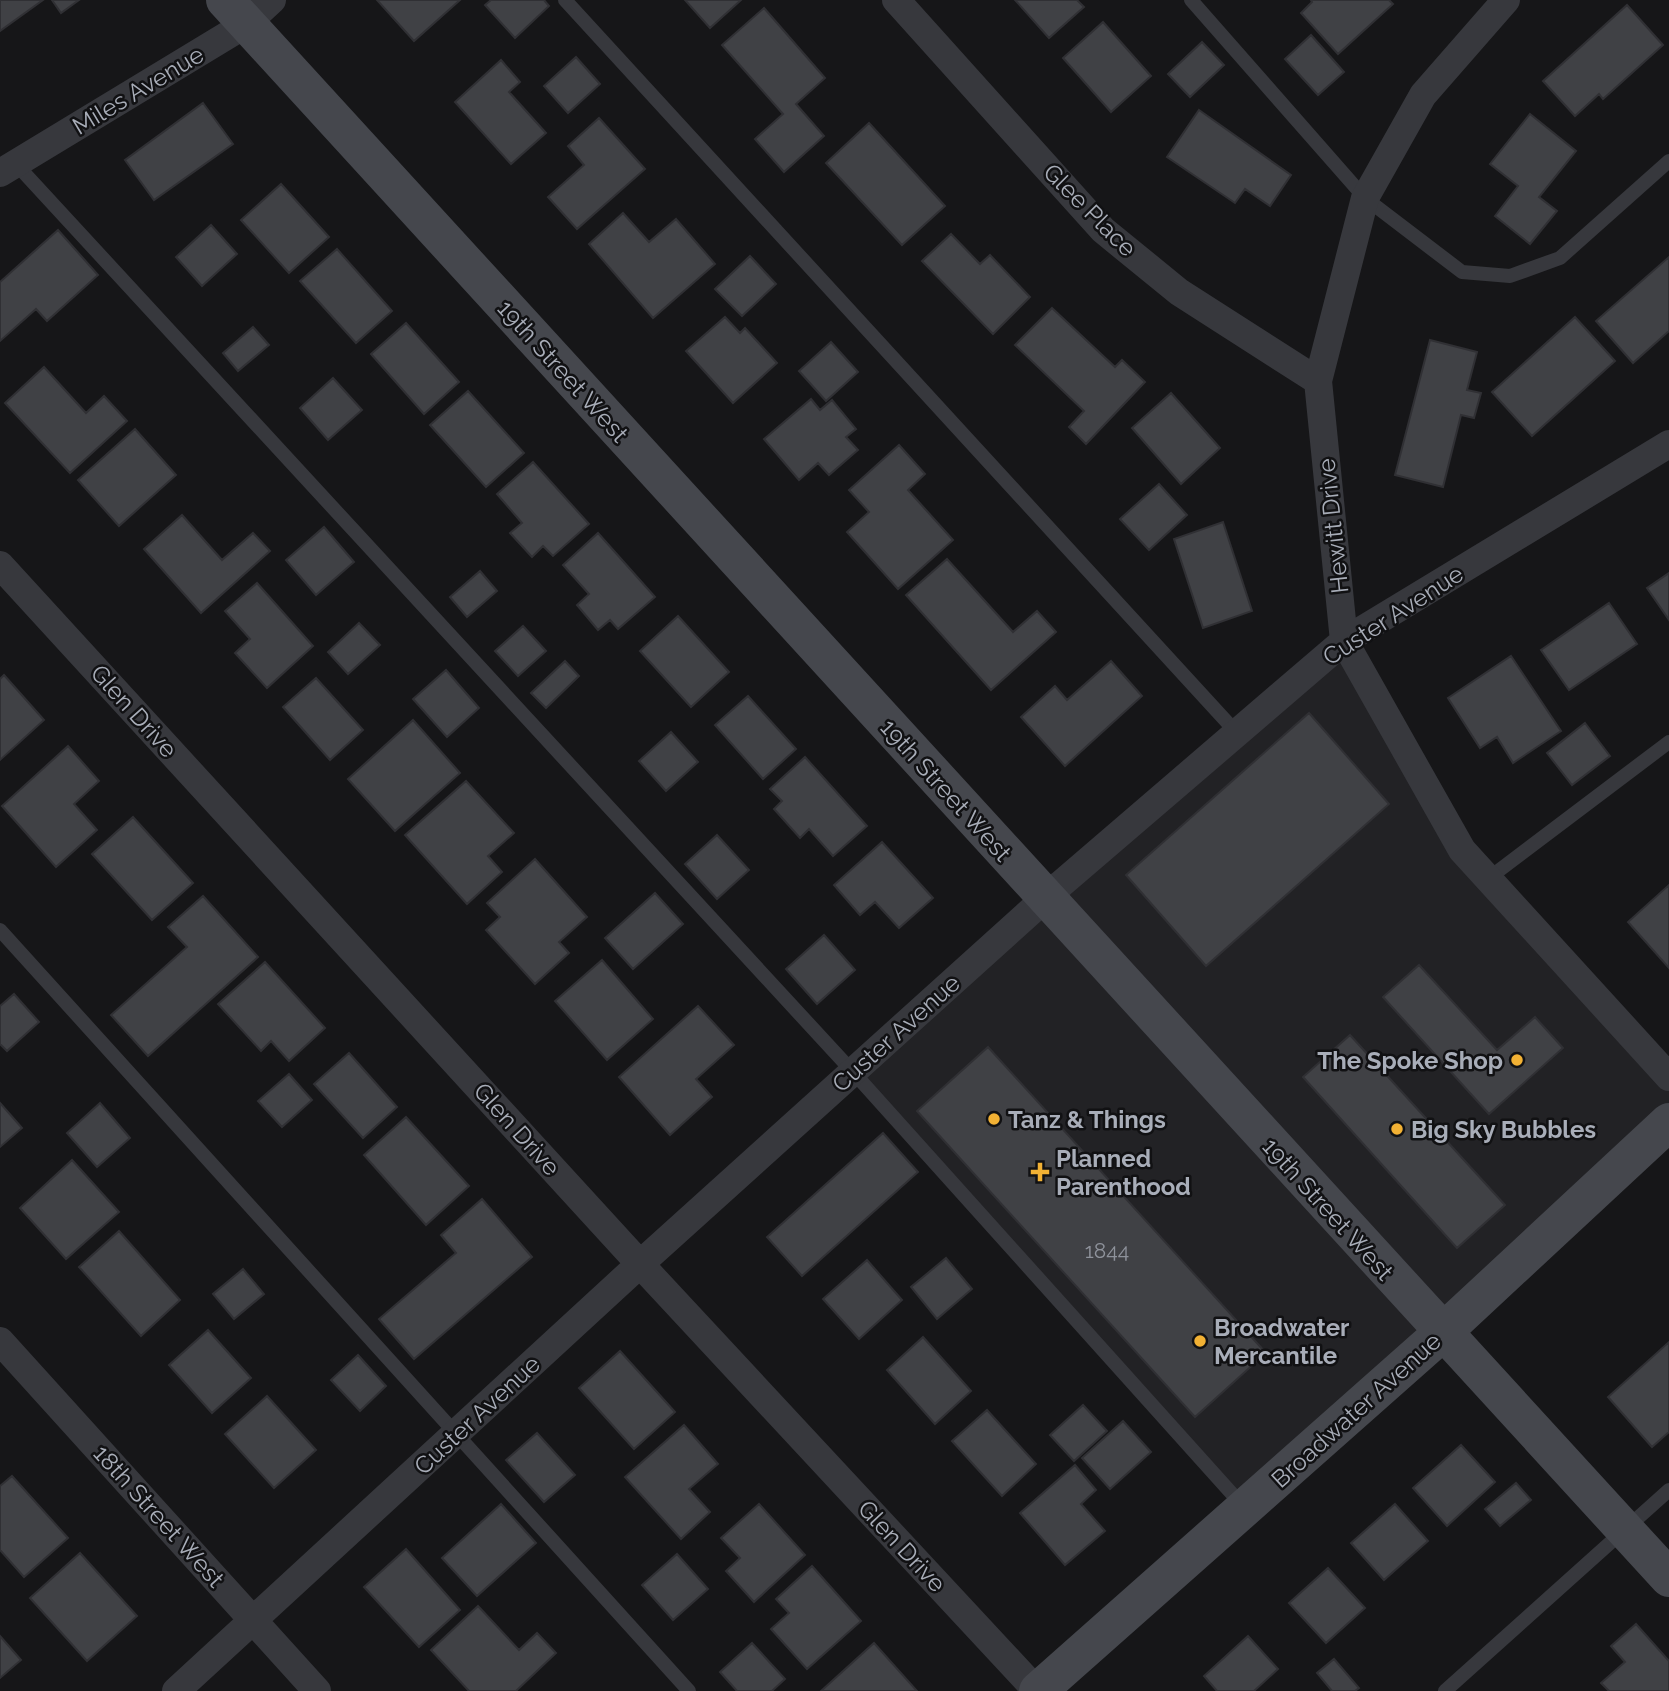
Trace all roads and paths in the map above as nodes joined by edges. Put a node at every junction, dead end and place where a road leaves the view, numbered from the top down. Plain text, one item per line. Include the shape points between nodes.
1 (565, 0) edge
2 (896, 0) edge
3 (1191, 0) edge
4 (1505, 0) edge
5 (248, 8) edge
6 (1669, 161) edge
7 (8, 169) edge
8 (1365, 198) junction
9 (1318, 381) junction
10 (1669, 444) edge
11 (0, 565) edge
12 (1344, 641) junction
13 (1237, 733) junction
14 (1669, 742) edge
15 (1489, 878) junction
16 (1045, 898) junction
17 (0, 930) edge
18 (853, 1072) junction
19 (1669, 1077) edge
20 (1669, 1122) edge
21 (640, 1264) junction
22 (1442, 1333) junction
23 (0, 1341) edge
24 (455, 1436) junction
25 (1669, 1490) edge
26 (1246, 1509) junction
27 (1625, 1529) junction
28 (1669, 1578) edge
29 (255, 1621) junction
30 (176, 1691) edge
31 (317, 1691) edge
32 (689, 1691) edge
33 (1037, 1691) edge
34 (1445, 1691) edge

1 - 13 lane
2 - 9 street, Glee Place via 1104,230 1179,292
3 - 8 lane
4 - 8 street, Hewitt Drive via 1423,95
5 - 7 street, Miles Avenue
5 - 16 street, 19th Street West
6 - 8 lane via 1560,258 1510,276 1462,272
7 - 18 lane
8 - 9 street, Hewitt Drive
9 - 12 street, Hewitt Drive
10 - 12 street, Custer Avenue
11 - 21 street, Glen Drive
12 - 13 street, Custer Avenue
12 - 15 street, Hewitt Drive via 1442,818 1462,850
13 - 16 street, Custer Avenue
14 - 15 lane
15 - 19 street, Hewitt Drive
16 - 18 street, Custer Avenue
16 - 22 street, 19th Street West
17 - 24 lane
18 - 21 street, Custer Avenue
18 - 26 lane
20 - 22 street, Broadwater Avenue
21 - 24 street, Custer Avenue
21 - 33 street, Glen Drive
22 - 26 street, Broadwater Avenue
22 - 27 street, 19th Street West
23 - 29 street, 18th Street West
24 - 29 street, Custer Avenue
24 - 32 lane
25 - 27 lane
26 - 33 street, Broadwater Avenue
27 - 28 street, 19th Street West
27 - 34 lane
29 - 30 street, Custer Avenue
29 - 31 street, 18th Street West

